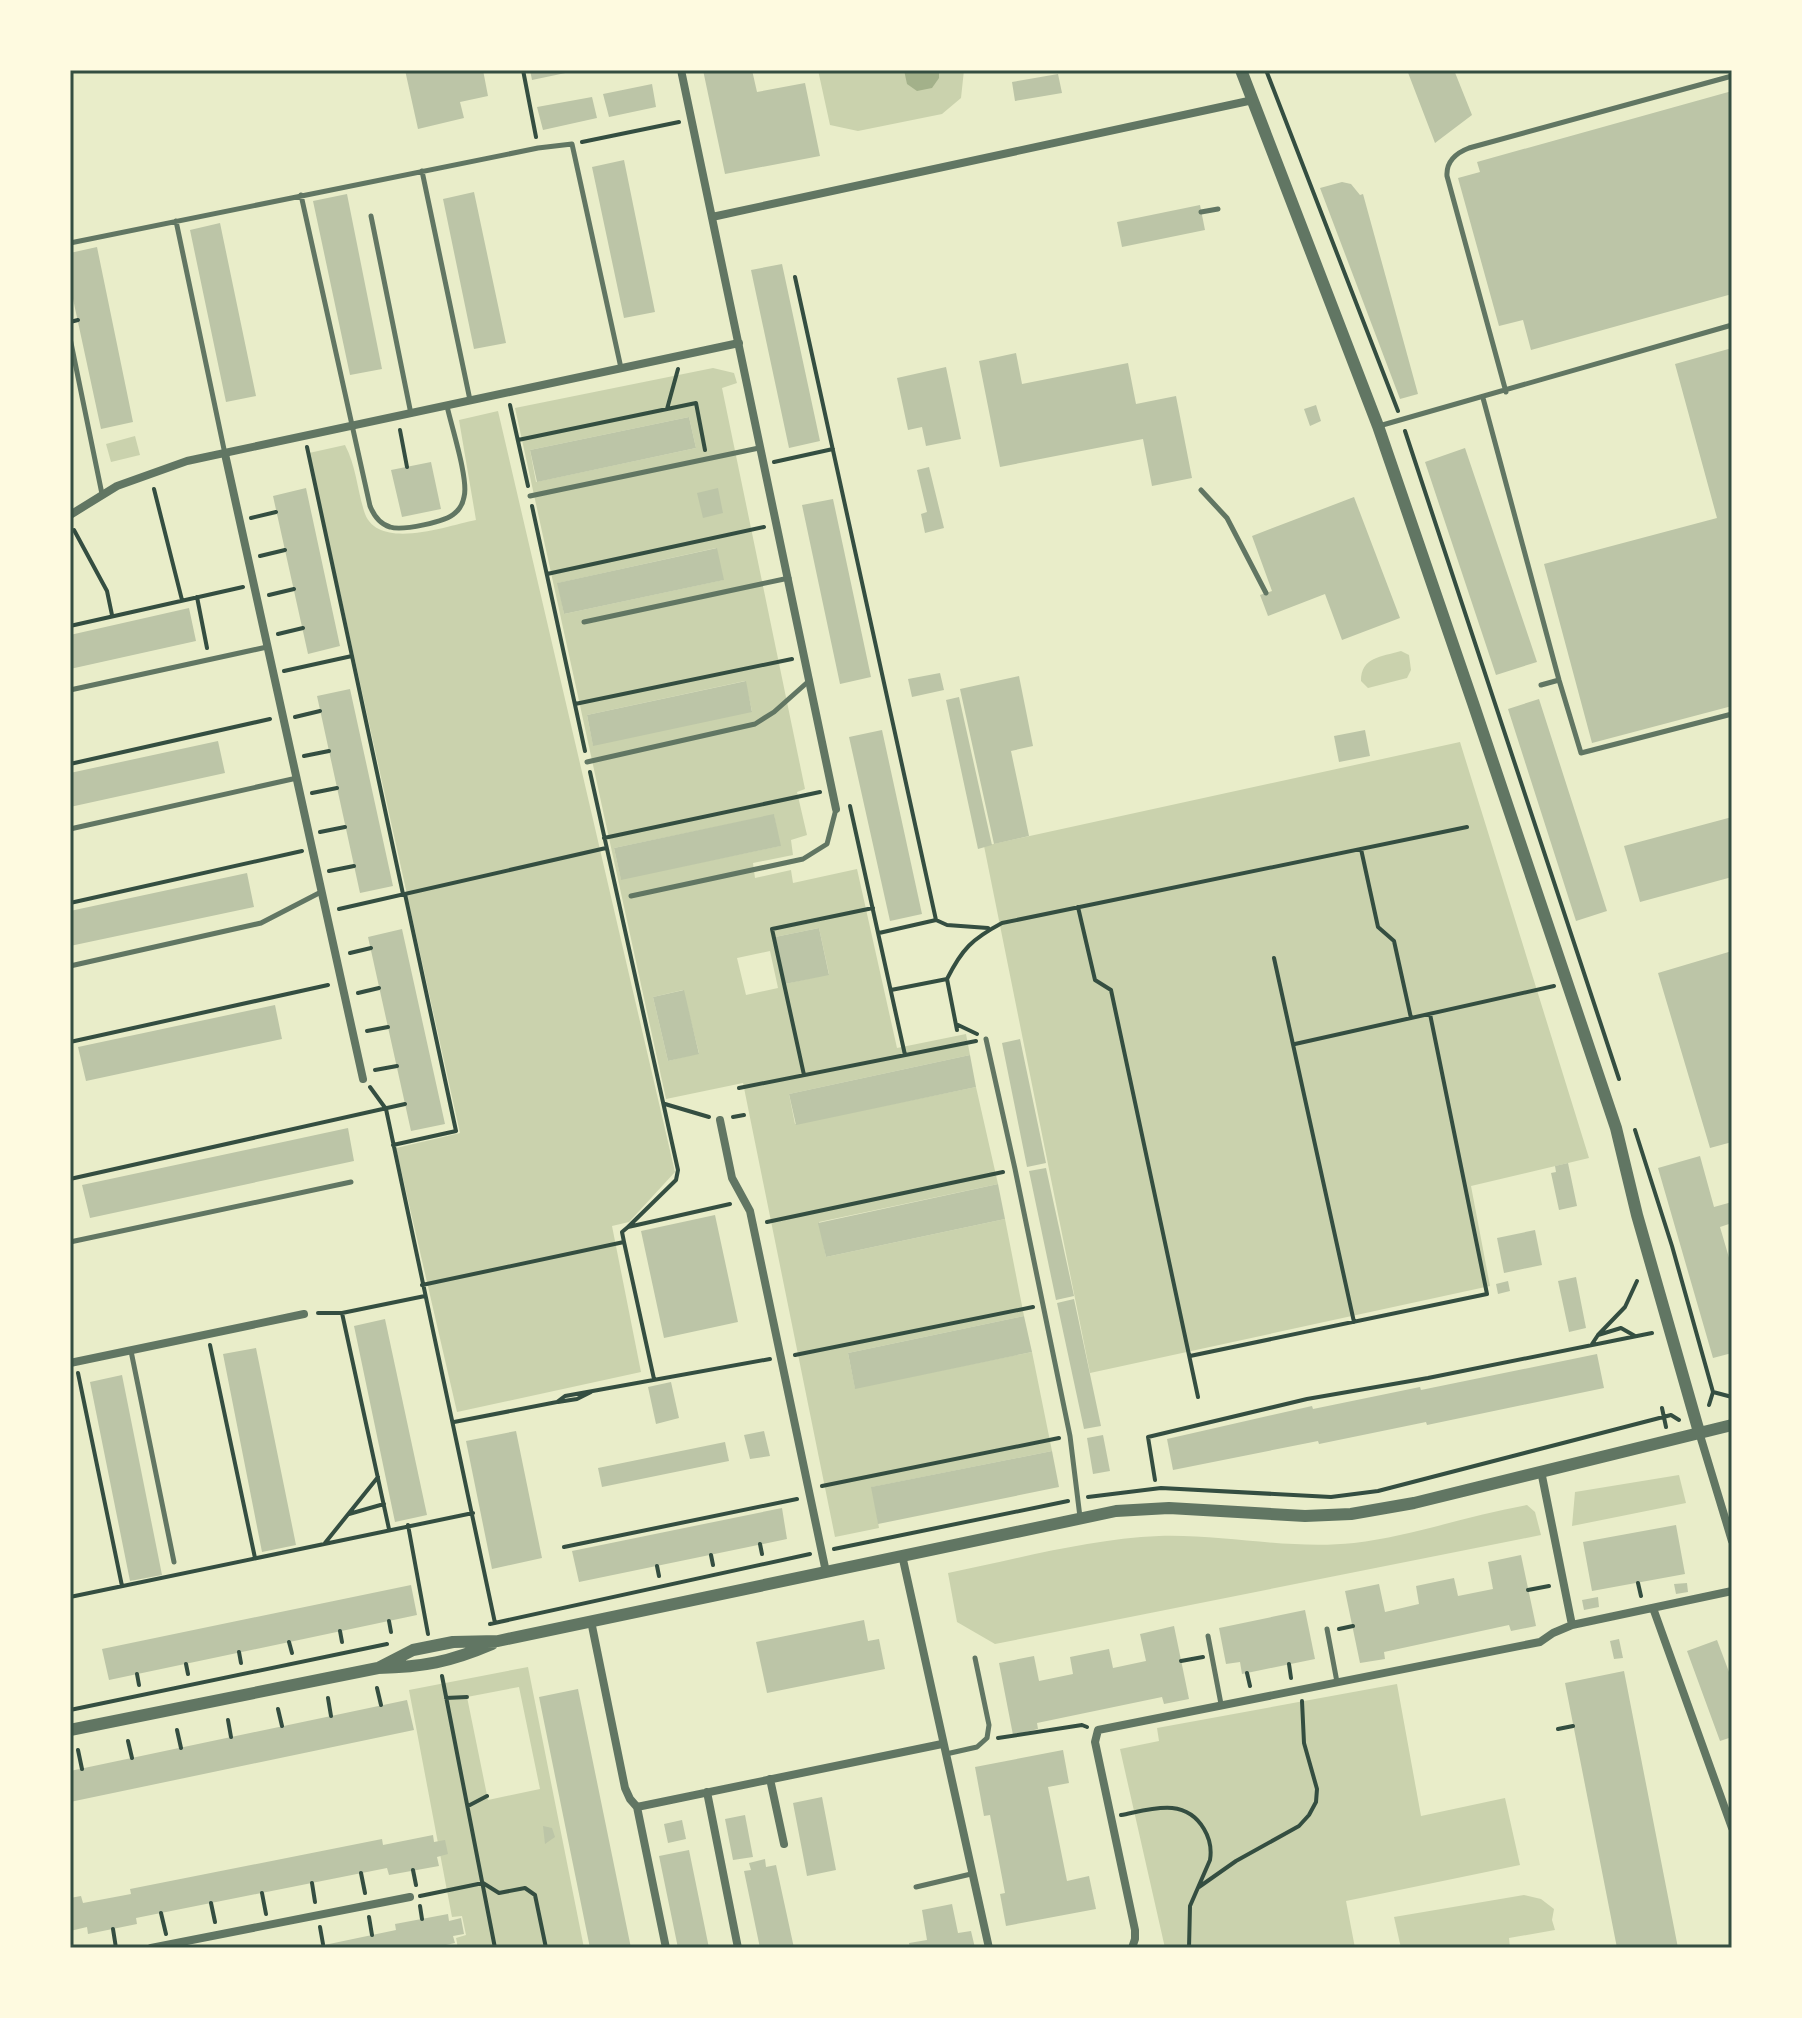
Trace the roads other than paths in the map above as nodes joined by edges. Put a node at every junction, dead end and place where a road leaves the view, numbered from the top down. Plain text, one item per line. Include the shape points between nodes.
1 (681, 70) edge
2 (1241, 70) edge
3 (1732, 76) edge
4 (1253, 100) junction
5 (422, 171) junction
6 (301, 195) junction
7 (1218, 209) dead end
8 (1201, 212) dead end
9 (371, 216) dead end
10 (712, 217) junction
11 (176, 221) junction
12 (70, 243) edge
13 (1732, 325) edge
14 (70, 338) edge
15 (739, 343) junction
16 (621, 369) junction
17 (1506, 392) junction
18 (1483, 398) junction
19 (470, 401) junction
20 (447, 406) junction
21 (411, 414) junction
22 (352, 426) junction
23 (1378, 426) junction
24 (760, 448) junction
25 (225, 454) junction
26 (1201, 490) dead end
27 (102, 494) junction
28 (530, 496) road end
29 (70, 515) edge
30 (789, 578) junction
31 (1266, 593) dead end
32 (584, 622) dead end
33 (267, 647) junction
34 (810, 680) junction
35 (1559, 680) junction
36 (1541, 685) dead end
37 (70, 690) edge
38 (1732, 714) edge
39 (587, 762) road end
40 (297, 778) junction
41 (836, 809) joint
42 (70, 829) edge
43 (322, 891) junction
44 (631, 896) dead end
45 (70, 966) edge
46 (986, 1039) road end
47 (363, 1076) road end
48 (720, 1120) road end
49 (351, 1182) dead end
50 (70, 1242) edge
51 (304, 1314) road end
52 (131, 1350) junction
53 (73, 1362) edge
54 (1732, 1425) edge
55 (1699, 1432) junction
56 (1541, 1471) junction
57 (1080, 1518) junction
58 (1732, 1541) edge
59 (902, 1555) junction
60 (174, 1562) dead end
61 (826, 1572) junction
62 (1732, 1591) edge
63 (1653, 1608) junction
64 (591, 1621) junction
65 (1572, 1625) junction
66 (1327, 1629) dead end
67 (1208, 1636) dead end
68 (975, 1658) dead end
69 (1337, 1682) junction
70 (1221, 1704) junction
71 (70, 1730) edge
72 (942, 1744) junction
73 (945, 1754) junction
74 (770, 1779) junction
75 (707, 1792) junction
76 (637, 1807) junction
77 (1732, 1828) edge
78 (784, 1844) dead end
79 (971, 1874) junction
80 (916, 1887) dead end
81 (410, 1897) road end
82 (151, 1948) edge
83 (666, 1948) edge
84 (738, 1948) edge
85 (989, 1948) edge
86 (1132, 1948) edge

1 - 10 street
2 - 4 street
3 - 17 lane via 1469,148 1451,160 1447,176
4 - 10 street
4 - 23 street
5 - 6 lane
5 - 16 lane via 572,144
5 - 19 lane
6 - 11 lane
6 - 22 lane
7 - 8 lane
9 - 21 lane
10 - 15 street
11 - 12 lane
11 - 25 lane
13 - 17 lane
14 - 27 lane
15 - 16 street
15 - 24 street
16 - 19 street
17 - 18 lane
18 - 23 lane
18 - 35 lane
19 - 20 street
20 - 21 street
20 - 22 lane via 465,486 463,502 449,518 403,529 388,527 372,511
21 - 22 street
22 - 25 street
23 - 55 street via 1616,1128
24 - 28 lane
24 - 30 street
25 - 27 street via 157,470
25 - 33 street
26 - 31 lane via 1227,518
27 - 29 street
30 - 32 lane
30 - 34 street
33 - 37 lane
33 - 40 street
34 - 39 lane via 755,724
34 - 41 street
35 - 36 lane
35 - 38 lane via 1581,753
40 - 42 lane
40 - 43 street
41 - 44 lane via 827,844 803,859
43 - 45 lane via 261,923
43 - 47 street
46 - 57 lane via 1070,1436
48 - 61 street via 732,1178 750,1211
49 - 50 lane
51 - 52 street
52 - 53 street
52 - 60 lane
54 - 55 street
55 - 56 street
55 - 58 street
56 - 57 street via 1351,1514 1149,1508
56 - 65 street
57 - 59 street
59 - 61 street
59 - 72 street
61 - 64 street
62 - 63 street
63 - 65 street
63 - 77 street
64 - 71 street via 498,1641 457,1659 378,1668
64 - 76 street via 625,1788
65 - 69 street via 1540,1642
66 - 69 lane
67 - 70 lane
68 - 73 lane via 987,1738 977,1747
69 - 70 street
70 - 86 street via 1096,1732 1135,1930
72 - 73 street
72 - 74 street
73 - 79 street
74 - 75 street
74 - 78 street
75 - 76 street
75 - 84 street
76 - 83 street
79 - 80 lane
79 - 85 street
81 - 82 street

